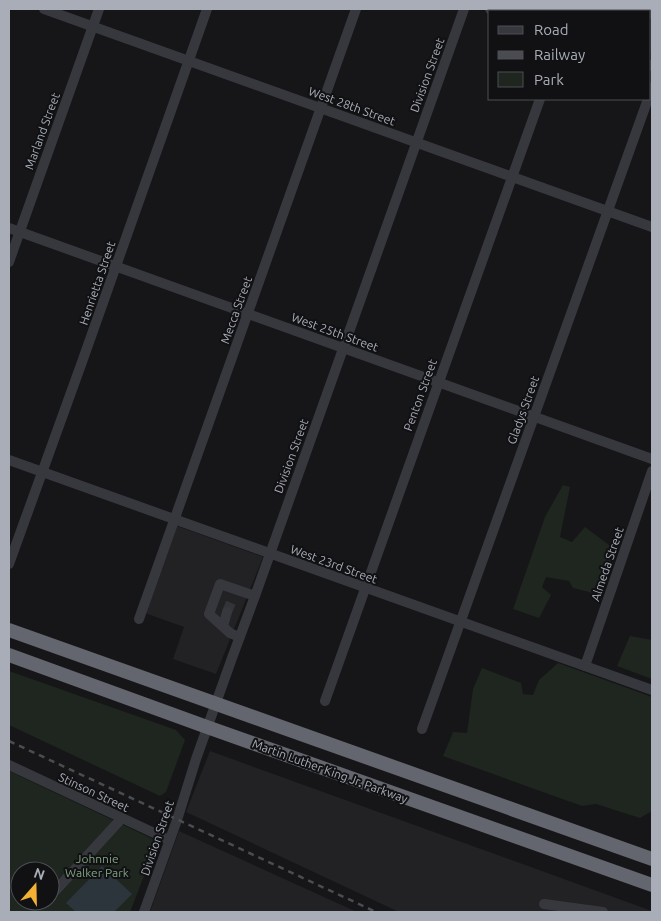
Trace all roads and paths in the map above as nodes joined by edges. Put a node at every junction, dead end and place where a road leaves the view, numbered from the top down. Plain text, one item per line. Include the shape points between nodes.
1 (44, 9) edge
2 (99, 9) edge
3 (207, 9) edge
4 (356, 9) edge
5 (464, 9) edge
6 (93, 26) junction
7 (189, 60) junction
8 (540, 100) edge
9 (648, 100) edge
10 (320, 108) junction
11 (416, 142) junction
12 (512, 176) junction
13 (608, 210) junction
14 (652, 226) edge
15 (9, 228) edge
16 (19, 232) junction
17 (9, 262) edge
18 (116, 266) junction
19 (248, 314) junction
20 (343, 348) junction
21 (438, 382) junction
22 (534, 416) junction
23 (652, 459) edge
24 (9, 460) edge
25 (652, 471) edge
26 (42, 472) junction
27 (174, 519) junction
28 (269, 554) junction
29 (9, 564) edge
30 (365, 588) junction
31 (235, 589) junction
32 (255, 596) junction
33 (232, 600) tunnel mouth
34 (227, 612) tunnel mouth
35 (139, 618) dead end
36 (461, 622) junction
37 (223, 626) junction
38 (9, 630) edge
39 (239, 637) junction
40 (9, 655) edge
41 (585, 666) junction
42 (652, 690) edge
43 (325, 700) dead end
44 (216, 704) junction
45 (207, 727) junction
46 (422, 729) dead end
47 (9, 766) edge
48 (122, 818) junction
49 (169, 840) junction
50 (652, 859) edge
51 (652, 885) edge
52 (60, 886) edge
53 (544, 904) dead end
54 (144, 912) edge
55 (603, 912) edge

1 - 6 street, West 28th Street
2 - 6 street, Marland Street
3 - 7 street, Henrietta Street
4 - 10 street, Mecca Street
5 - 11 street, Division Street
6 - 7 street, West 28th Street
6 - 16 street, Marland Street
7 - 10 street, West 28th Street
7 - 18 street, Henrietta Street
8 - 12 street, Penton Street
9 - 13 street, Gladys Street
10 - 11 street, West 28th Street
10 - 19 street, Mecca Street
11 - 12 street, West 28th Street
11 - 20 street, Division Street
12 - 13 street, West 28th Street
12 - 21 street, Penton Street
13 - 14 street, West 28th Street
13 - 22 street, Gladys Street
15 - 16 street, West 25th Street
16 - 17 street, Marland Street
16 - 18 street, West 25th Street
18 - 19 street, West 25th Street
18 - 26 street, Henrietta Street
19 - 20 street, West 25th Street
19 - 27 street, Mecca Street
20 - 21 street, West 25th Street
20 - 28 street, Division Street
21 - 22 street, West 25th Street
21 - 30 street, Penton Street
22 - 23 street, West 25th Street
22 - 36 street, Gladys Street
24 - 26 street, West 23rd Street
25 - 41 street, Almeda Street
26 - 27 street, West 23rd Street
26 - 29 street, Henrietta Street
27 - 28 street, West 23rd Street
27 - 35 street, Mecca Street
28 - 30 street, West 23rd Street
28 - 32 street, Division Street
30 - 36 street, West 23rd Street
30 - 43 street, Penton Street
31 - 32 street
31 - 33 street
31 - 37 street via 220,584 209,614
32 - 39 street, Division Street
34 - 37 street
36 - 41 street, West 23rd Street
36 - 46 street, Gladys Street
37 - 39 street
38 - 44 highway, Martin Luther King Jr. Parkway
39 - 44 street, Division Street
40 - 45 highway, Martin Luther King Jr. Parkway
41 - 42 street, West 23rd Street
44 - 45 street, Division Street
44 - 50 highway, Martin Luther King Jr. Parkway
45 - 49 street, Division Street
45 - 51 highway, Martin Luther King Jr. Parkway
47 - 48 street, Stinson Street
48 - 49 street, Stinson Street
48 - 52 street
49 - 54 street, Division Street
53 - 55 street

